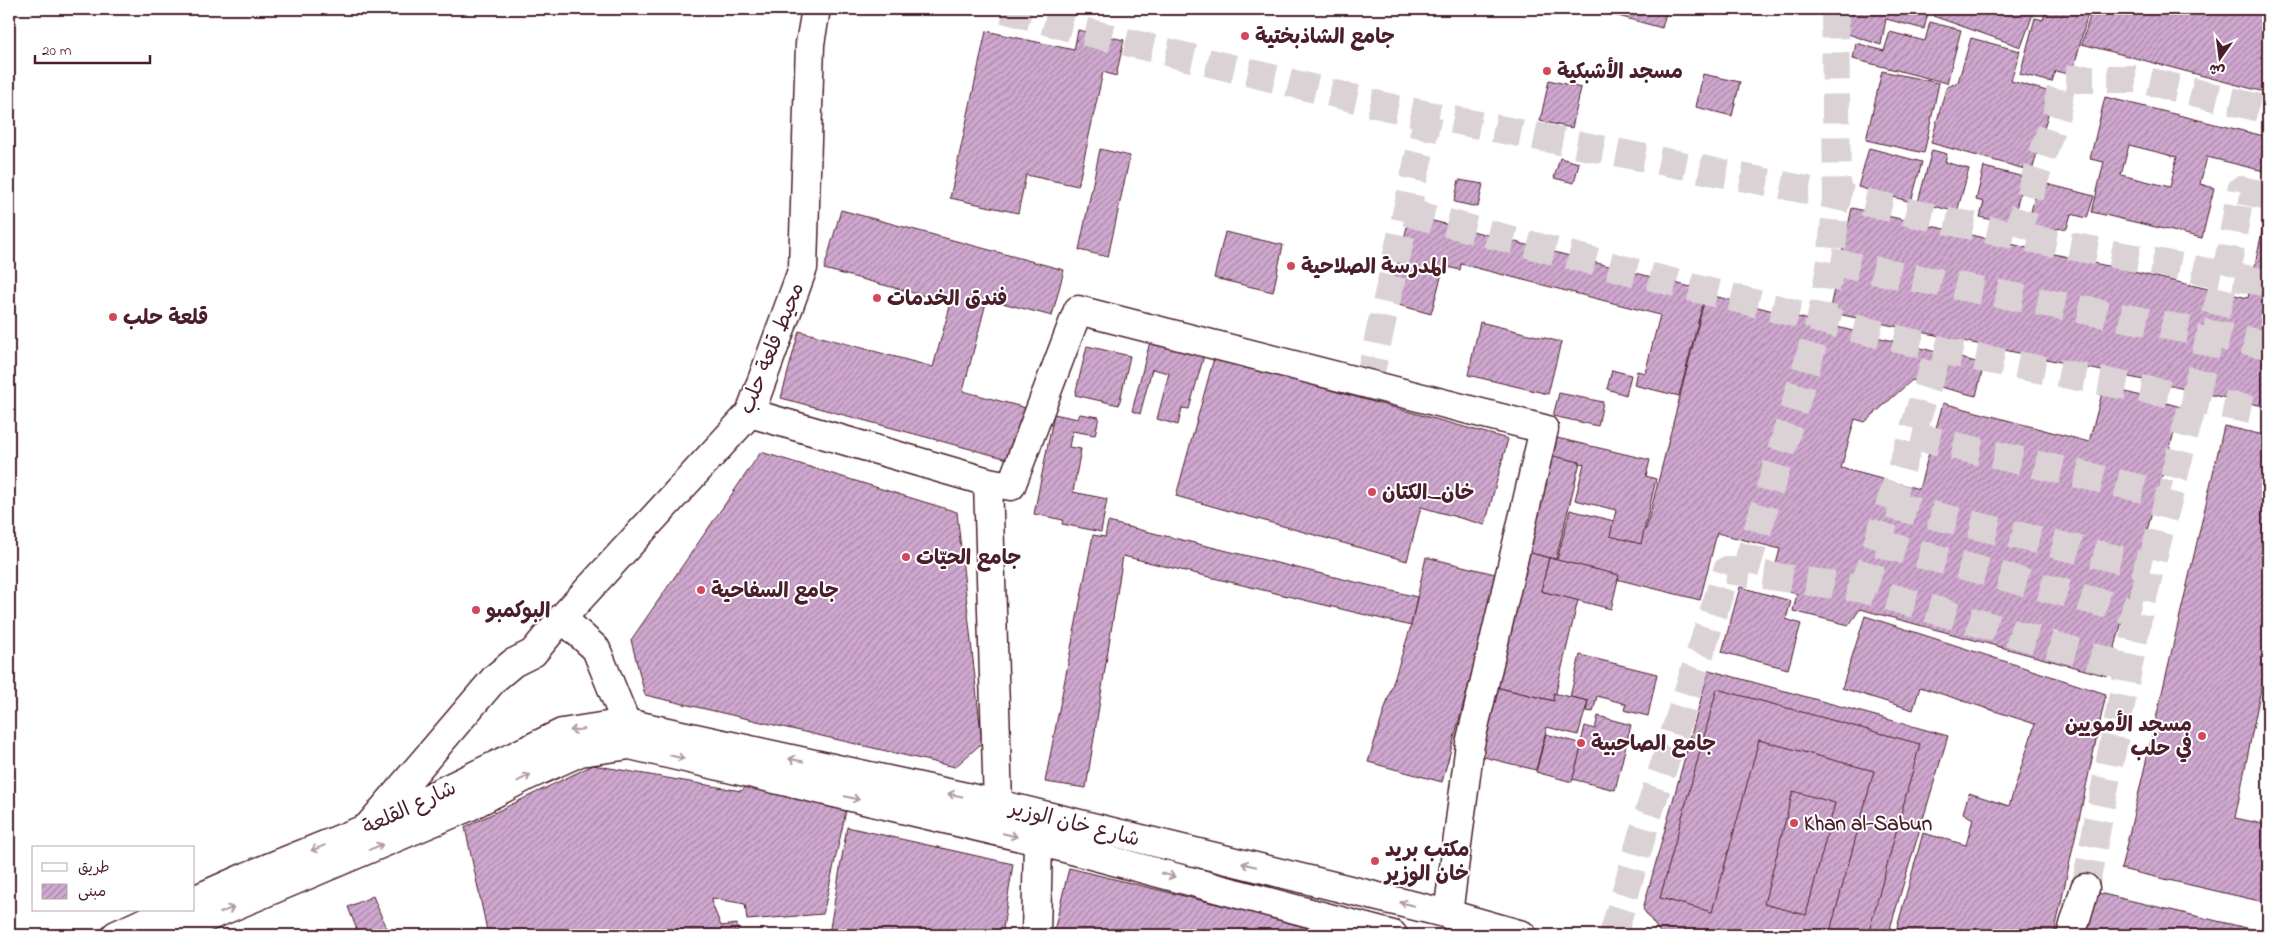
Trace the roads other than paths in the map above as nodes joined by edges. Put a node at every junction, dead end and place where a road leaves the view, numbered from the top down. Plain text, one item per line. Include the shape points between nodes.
1 (816, 9) edge
2 (750, 413) junction
3 (988, 482) junction
4 (562, 618) junction
5 (628, 734) junction
6 (998, 804) junction
7 (367, 828) junction
8 (1038, 841) junction
9 (2085, 888) tunnel mouth
10 (195, 900) edge
11 (167, 912) edge
12 (1448, 914) junction
13 (116, 935) edge
14 (166, 935) edge
15 (1036, 935) edge
16 (1393, 935) edge
17 (1522, 935) edge
18 (2072, 935) edge

1 - 2 street, محيط قلعة حلب via 810,44 803,268
2 - 3 street
2 - 4 street, محيط قلعة حلب
3 - 6 street
3 - 12 street via 1011,486 1078,310 1544,429 1470,744
4 - 5 street via 596,649
4 - 7 street, محيط قلعة حلب via 534,653 513,663 494,678
6 -> 5 street, شارع خان الوزير
5 -> 7 street, شارع القلعة via 562,733
5 -> 8 street, شارع خان الوزير
14 -> 5 street via 468,807 525,777
12 -> 6 street, شارع خان الوزير
7 -> 10 street, شارع القلعة
8 - 15 street
8 -> 16 street, شارع خان الوزير
9 - 18 street
11 - 13 street
12 - 17 street, شارع خان الوزير

